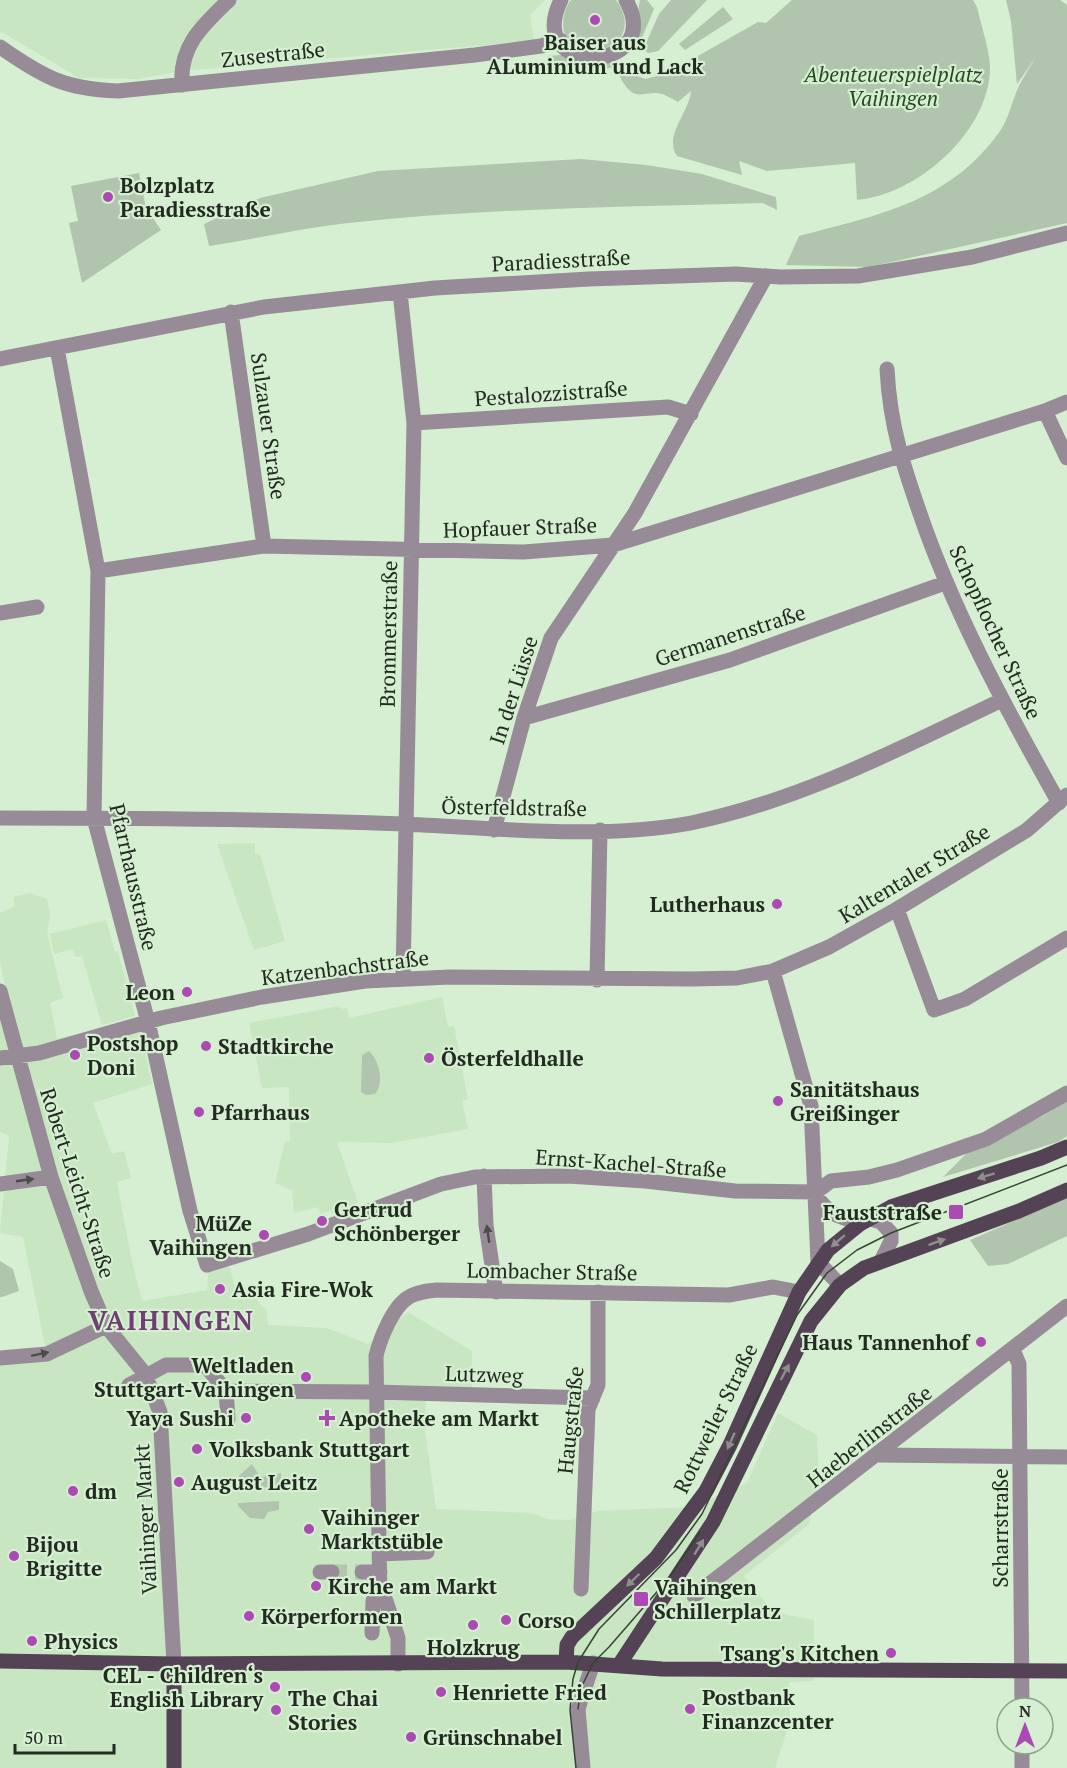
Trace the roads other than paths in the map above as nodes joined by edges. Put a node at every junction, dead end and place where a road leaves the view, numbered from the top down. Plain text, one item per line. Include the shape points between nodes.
1 (229, 0) edge
2 (561, 0) edge
3 (630, 3) edge
4 (560, 40) junction
5 (0, 46) edge
6 (182, 85) junction
7 (1067, 233) edge
8 (766, 276) junction
9 (400, 292) junction
10 (231, 312) junction
11 (57, 348) junction
12 (0, 359) edge
13 (888, 369) dead end
14 (1067, 402) edge
15 (1045, 411) junction
16 (691, 414) junction
17 (414, 423) junction
18 (899, 457) junction
19 (1067, 458) edge
20 (635, 513) junction
21 (655, 531) junction
22 (613, 545) junction
23 (264, 546) junction
24 (411, 551) junction
25 (98, 571) junction
26 (945, 583) junction
27 (37, 607) dead end
28 (0, 614) edge
29 (1002, 700) junction
30 (524, 718) junction
31 (1063, 799) edge
32 (0, 818) edge
33 (94, 818) junction
34 (404, 824) junction
35 (494, 830) junction
36 (600, 830) junction
37 (897, 909) junction
38 (1067, 938) edge
39 (773, 971) junction
40 (403, 978) junction
41 (597, 980) junction
42 (0, 992) edge
43 (148, 1022) junction
44 (0, 1058) edge
45 (16, 1058) junction
46 (1067, 1093) edge
47 (1067, 1147) edge
48 (484, 1176) junction
49 (51, 1177) junction
50 (0, 1184) edge
51 (1067, 1190) edge
52 (816, 1194) junction
53 (864, 1221) junction
54 (881, 1261) junction
55 (818, 1262) junction
56 (207, 1265) joint
57 (840, 1285) junction
58 (496, 1292) junction
59 (598, 1292) junction
60 (799, 1292) junction
61 (1067, 1306) edge
62 (106, 1326) junction
63 (1013, 1350) junction
64 (0, 1358) edge
65 (145, 1374) junction
66 (129, 1385) dead end
67 (226, 1391) junction
68 (375, 1392) junction
69 (593, 1398) junction
70 (228, 1419) dead end
71 (878, 1455) junction
72 (1020, 1456) junction
73 (1067, 1457) edge
74 (427, 1552) dead end
75 (380, 1554) junction
76 (362, 1572) tunnel mouth
77 (380, 1572) junction
78 (580, 1589) dead end
79 (694, 1596) dead end
80 (380, 1601) junction
81 (372, 1633) dead end
82 (0, 1661) edge
83 (566, 1662) junction
84 (593, 1663) junction
85 (174, 1664) junction
86 (398, 1664) junction
87 (619, 1665) junction
88 (1022, 1671) junction
89 (1067, 1671) edge
90 (1022, 1696) edge
91 (174, 1768) edge
92 (583, 1768) edge

1 - 6 street via 188,44 181,64
2 - 4 street via 555,20
3 - 4 street via 633,19 627,40 611,56 588,60 567,50
4 - 6 street, Zusestraße via 475,55
5 - 6 street, Zusestraße via 38,73 65,85 118,92
7 - 8 street, Paradiesstraße via 909,269 858,276
8 - 9 street, Paradiesstraße via 589,279
8 - 16 street, In der Lüsse
9 - 10 street, Paradiesstraße
9 - 17 street, Brommerstraße
10 - 11 street, Paradiesstraße
10 - 23 street, Sulzauer Straße
11 - 12 street, Paradiesstraße
11 - 25 street, Pfarrhausstraße
13 - 18 street, Schopflocher Straße via 889,407
14 - 15 street, Hopfauer Straße
15 - 18 street, Hopfauer Straße
15 - 19 street
16 - 17 street, Pestalozzistraße via 668,406
16 - 20 street, In der Lüsse
17 - 24 street, Brommerstraße
18 - 21 street, Hopfauer Straße
18 - 26 street, Schopflocher Straße
20 - 21 street
20 - 22 street, In der Lüsse
21 - 22 street, Hopfauer Straße
22 - 24 street, Hopfauer Straße via 524,552
22 - 30 street, In der Lüsse via 551,638
23 - 24 street, Hopfauer Straße
23 - 25 street, Hopfauer Straße
24 - 34 street, Brommerstraße
25 - 33 street, Pfarrhausstraße
26 - 29 street, Schopflocher Straße
26 - 30 street, Germanenstraße via 730,660
27 - 28 street
29 - 31 street, Schopflocher Straße
29 - 36 street, Österfeldstraße via 841,776 774,802 688,823 638,830
30 - 35 street, In der Lüsse
31 - 37 street, Kaltentaler Straße via 1027,830
32 - 33 street, Österfeldstraße
33 - 34 street, Österfeldstraße
33 - 43 street, Pfarrhausstraße
34 - 35 street, Österfeldstraße
34 - 40 street, Brommerstraße
35 - 36 street, Österfeldstraße
36 - 41 street
37 - 38 street via 934,1010 965,999
37 - 39 street, Kaltentaler Straße via 829,947
39 - 41 street, Katzenbachstraße via 737,978
39 - 52 street via 811,1106
40 - 41 street, Katzenbachstraße
40 - 43 street, Katzenbachstraße via 262,997
42 - 45 street, Robert-Leicht-Straße
43 - 45 street, Katzenbachstraße
43 - 56 street, Pfarrhausstraße via 190,1211
44 - 45 street, Katzenbachstraße
45 - 49 street, Robert-Leicht-Straße
46 - 52 street via 986,1139 897,1170 831,1180
47 -> 53 main road, Rottweiler Straße via 916,1197
48 - 52 street, Ernst-Kachel-Straße via 609,1178 735,1191
48 - 56 street, Ernst-Kachel-Straße via 441,1184 308,1234
58 -> 48 street via 486,1225
50 -> 49 street
49 - 62 street, Robert-Leicht-Straße
54 -> 51 main road, Rottweiler Straße
52 - 53 street via 831,1214
52 - 55 street
53 - 54 street via 881,1222 891,1233
53 -> 55 main road, Rottweiler Straße via 838,1240
54 - 57 main road, Rottweiler Straße via 852,1274
55 - 57 street
55 - 60 main road, Rottweiler Straße
87 -> 57 main road, Rottweiler Straße via 713,1522 807,1330
58 - 59 street, Lombacher Straße
58 - 68 street, Lombacher Straße via 437,1290 406,1298 378,1346
59 - 60 street, Lombacher Straße via 729,1295 773,1287
59 - 69 street, Haugstraße via 597,1385
60 -> 83 main road, Rottweiler Straße via 706,1491 656,1558 572,1637
61 - 63 street, Haeberlinstraße
64 -> 62 street via 47,1354
62 - 65 street, Robert-Leicht-Straße
63 - 71 street, Haeberlinstraße
63 - 72 street, Scharrstraße via 1019,1364
65 - 66 street
65 - 67 street via 166,1365 205,1365
65 - 85 street, Vaihinger Markt via 160,1412 160,1513
67 - 68 street
67 - 70 street
68 - 69 street, Lutzweg
68 - 75 street
69 - 78 street, Haugstraße via 588,1409
71 - 72 street
71 - 79 street, Haeberlinstraße
72 - 73 street
72 - 88 street, Scharrstraße
74 - 75 street
75 - 77 street
76 - 77 street
77 - 80 street
80 - 81 street via 373,1601
80 - 86 street via 386,1601 398,1638
82 - 85 main road
83 - 84 main road
83 - 86 main road
84 - 87 main road
84 - 92 street via 578,1709
85 - 86 main road
85 - 91 main road
87 - 88 main road via 662,1669
88 - 89 main road
88 - 90 street, Scharrstraße

